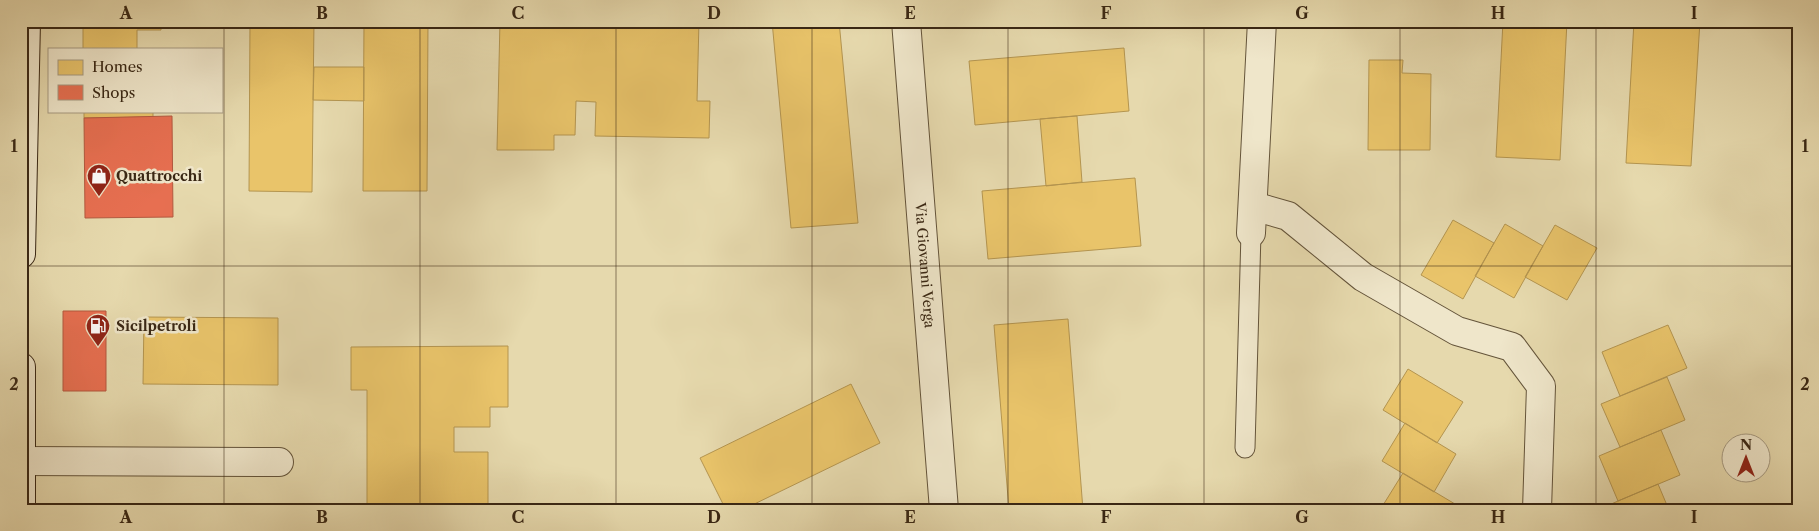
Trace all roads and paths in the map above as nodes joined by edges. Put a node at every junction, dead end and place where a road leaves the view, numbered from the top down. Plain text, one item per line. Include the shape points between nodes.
1 (26, 21) edge
2 (906, 21) edge
3 (1262, 21) edge
4 (1253, 206) junction
5 (1251, 233) joint
6 (21, 254) edge
7 (21, 367) edge
8 (1245, 448) dead end
9 (21, 461) edge
10 (279, 462) dead end
11 (21, 510) edge
12 (944, 510) edge
13 (1537, 510) edge

1 - 6 street
2 - 12 street, Via Giovanni Verga
3 - 4 street
4 - 5 street
4 - 13 street via 1288,216 1363,277 1457,331 1512,348 1541,386
5 - 8 lane
7 - 9 street
9 - 10 street
9 - 11 street

